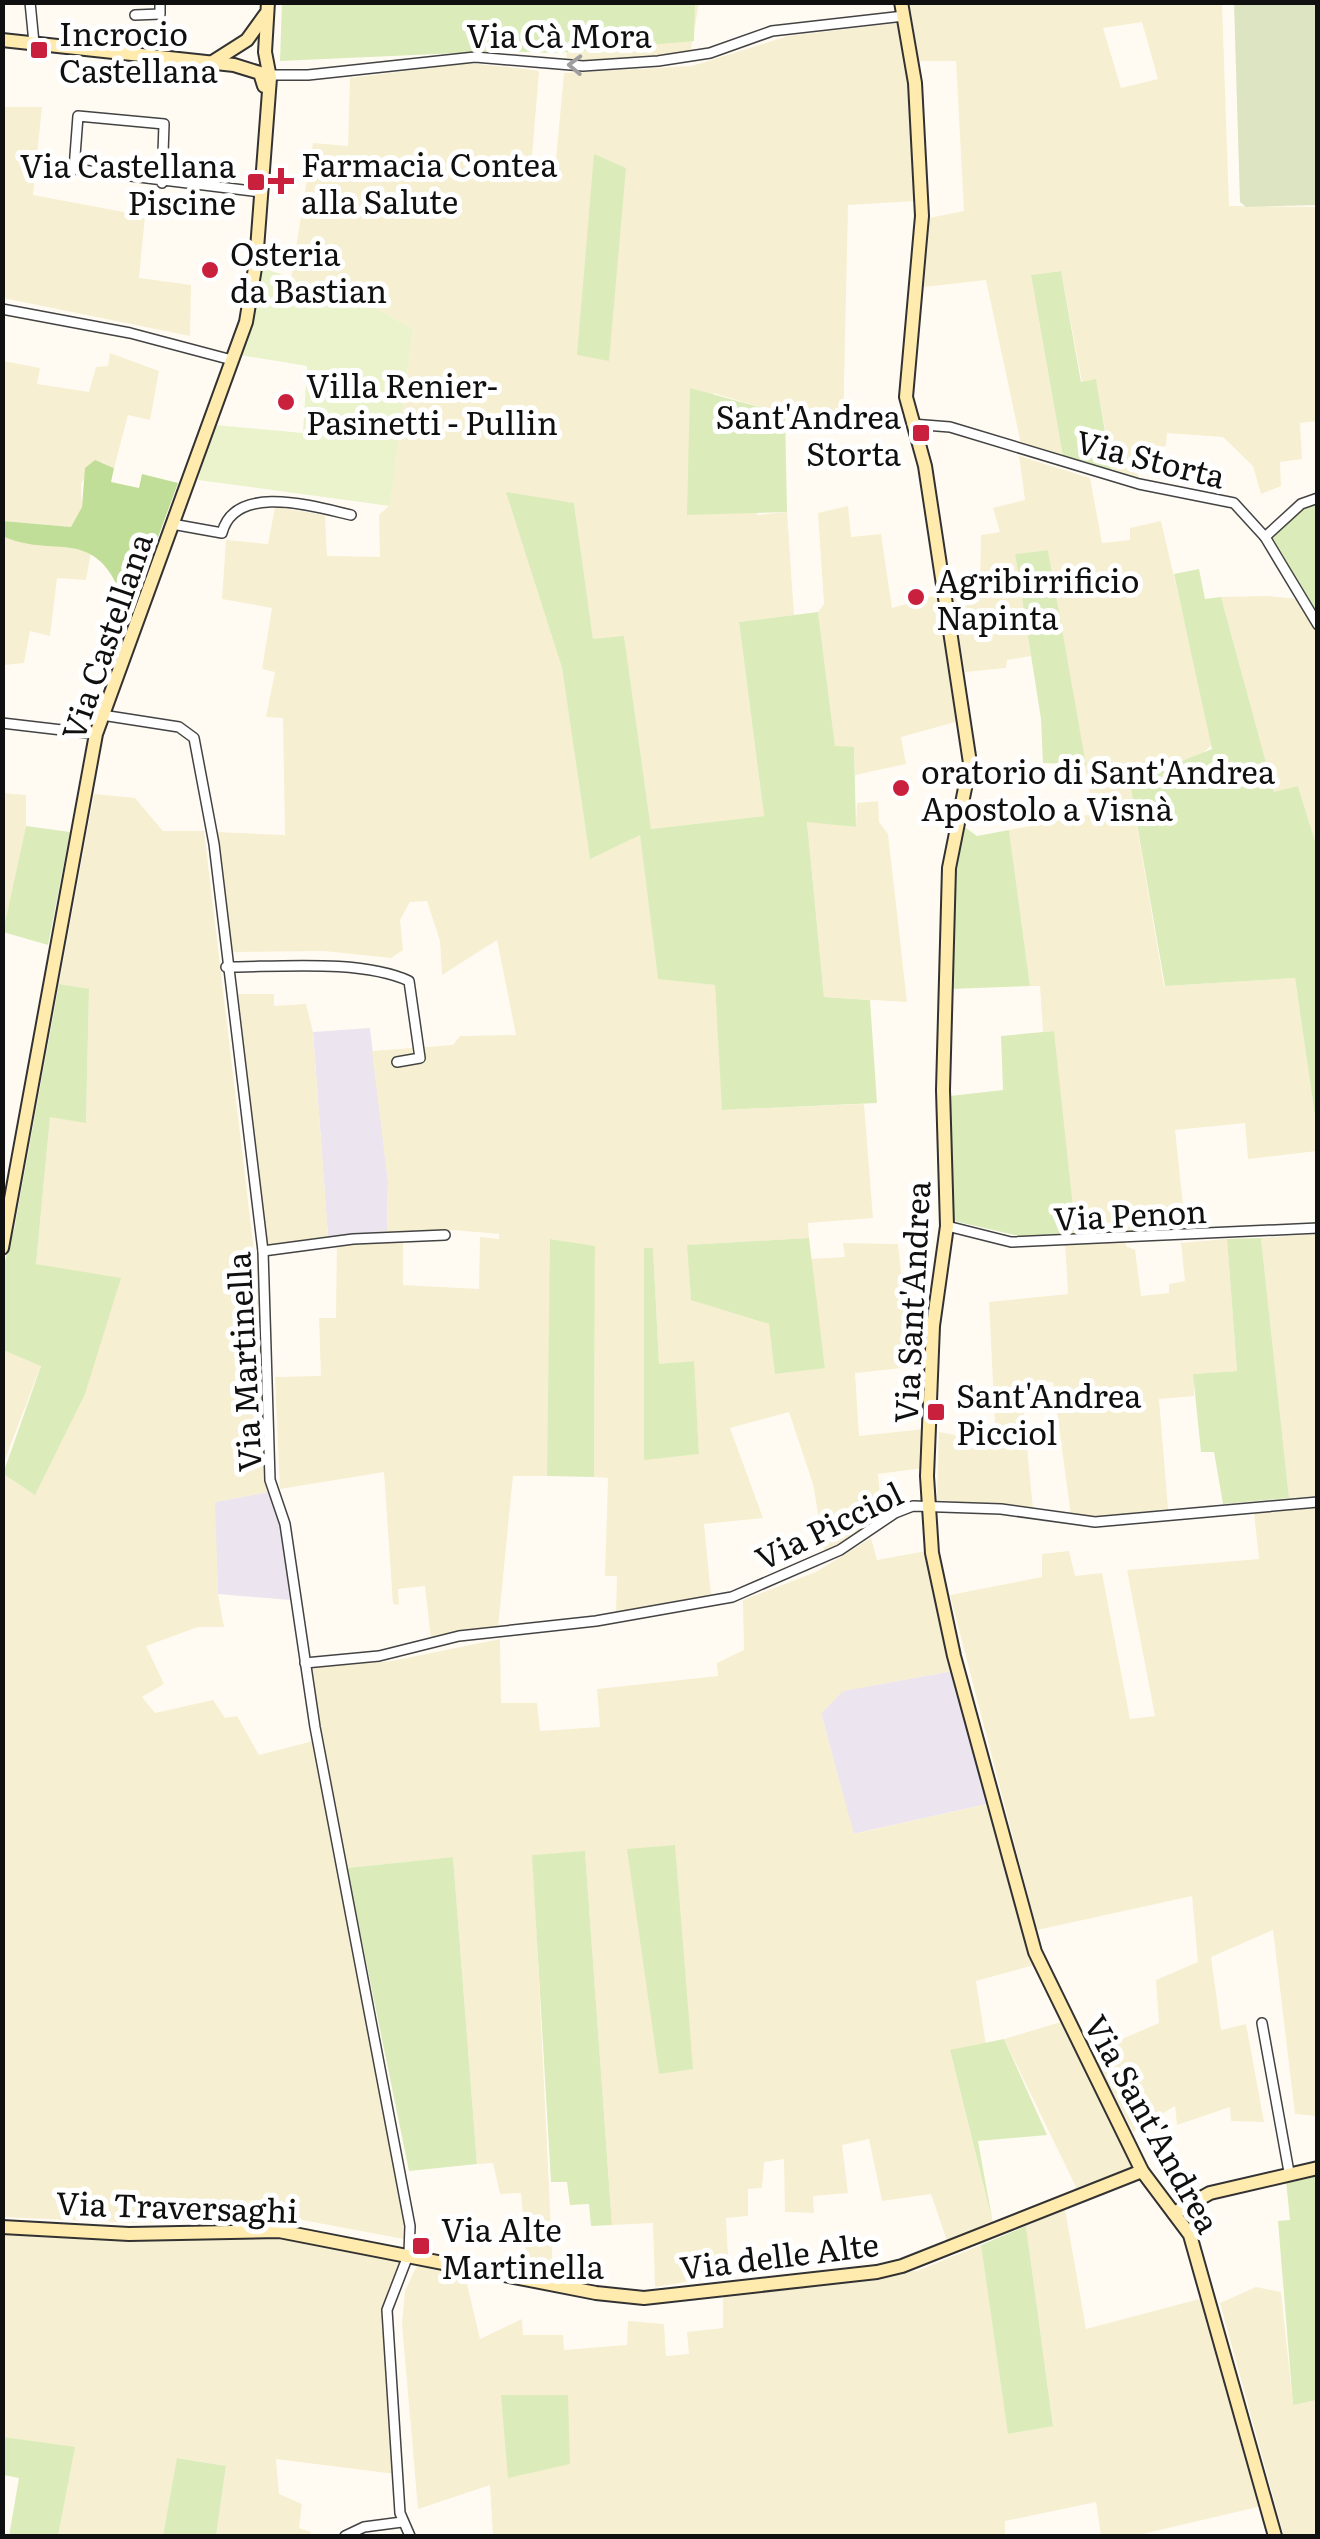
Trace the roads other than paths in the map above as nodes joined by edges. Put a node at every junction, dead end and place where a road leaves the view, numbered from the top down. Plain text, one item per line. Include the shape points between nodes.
1 (30, 2) edge
2 (160, 2) edge
3 (268, 5) edge
4 (902, 9) edge
5 (135, 16) dead end
6 (2, 40) edge
7 (34, 43) junction
8 (243, 43) junction
9 (265, 54) junction
10 (206, 62) junction
11 (246, 68) junction
12 (270, 75) junction
13 (266, 109) junction
14 (162, 183) junction
15 (260, 192) junction
16 (2, 310) edge
17 (232, 360) junction
18 (912, 424) junction
19 (1318, 498) edge
20 (350, 515) dead end
21 (172, 524) junction
22 (1266, 537) junction
23 (1318, 624) edge
24 (102, 714) junction
25 (2, 722) edge
26 (96, 734) junction
27 (226, 967) junction
28 (397, 1062) dead end
29 (947, 1226) junction
30 (1318, 1228) edge
31 (445, 1235) dead end
32 (2, 1248) edge
33 (263, 1251) junction
34 (1318, 1502) edge
35 (927, 1505) junction
36 (305, 1663) junction
37 (1262, 2024) dead end
38 (1318, 2168) edge
39 (1142, 2171) junction
40 (1289, 2172) junction
41 (1174, 2213) junction
42 (2, 2228) edge
43 (409, 2254) junction
44 (402, 2522) junction
45 (345, 2536) edge
46 (410, 2536) edge
47 (1275, 2536) edge

1 - 7 street
2 - 5 street via 160,14
3 - 8 street, Via Castellana
3 - 9 street, Via Castellana
4 -> 12 street, Via Cà Mora via 658,61 583,66 475,57
4 - 18 street, Via Sant'Andrea via 915,83 922,216 906,398
6 - 7 street
7 - 10 street
8 - 9 street via 257,42
8 - 10 street
8 - 11 street via 236,54
9 - 11 street via 262,65
9 - 12 street, Via Castellana
10 - 11 street
11 - 13 street, Via Castellana via 263,78
12 - 13 street, Via Castellana
13 - 15 street, Via Castellana
14 - 14 street via 164,124 78,116 74,169
14 - 15 street
15 - 17 street, Via Castellana via 251,296
16 - 17 street
17 - 21 street, Via Castellana
18 - 22 street, Via Storta via 950,427 1139,484 1227,500 1245,510
18 - 29 street, Via Sant'Andrea via 925,466 969,734 970,763 949,868 942,1090
19 - 22 street via 1301,504
20 - 21 street via 270,501 227,520 222,534
21 - 24 street, Via Castellana
22 - 23 street, Via Storta
24 - 26 street, Via Castellana
24 - 27 street, Via Martinella via 179,726 194,738 214,844
25 - 26 street
26 - 32 street, Via Castellana
27 - 28 street via 374,972 408,981 420,1058
27 - 33 street, Via Martinella
29 - 30 street, Via Penon via 1010,1242
29 - 35 street, Via Sant'Andrea via 933,1326
31 - 33 street
33 - 36 street, Via Martinella via 270,1480 285,1524
34 - 35 street, Via Picciol via 1096,1522
35 - 36 street, Via Picciol via 896,1512 840,1550 732,1597
35 - 39 street, Via Sant'Andrea via 954,1656 1036,1952
36 - 43 street, Via Martinella via 410,2226
37 - 40 street
38 - 40 street
39 - 41 street, Via Sant'Andrea
39 - 43 street, Via delle Alte via 902,2266 644,2298
40 - 41 street via 1210,2193
41 - 47 street, Via Sant'Andrea via 1190,2236
42 - 43 street, Via Traversaghi via 279,2231
43 - 44 street via 387,2310
44 - 45 street via 364,2526
44 - 46 street

